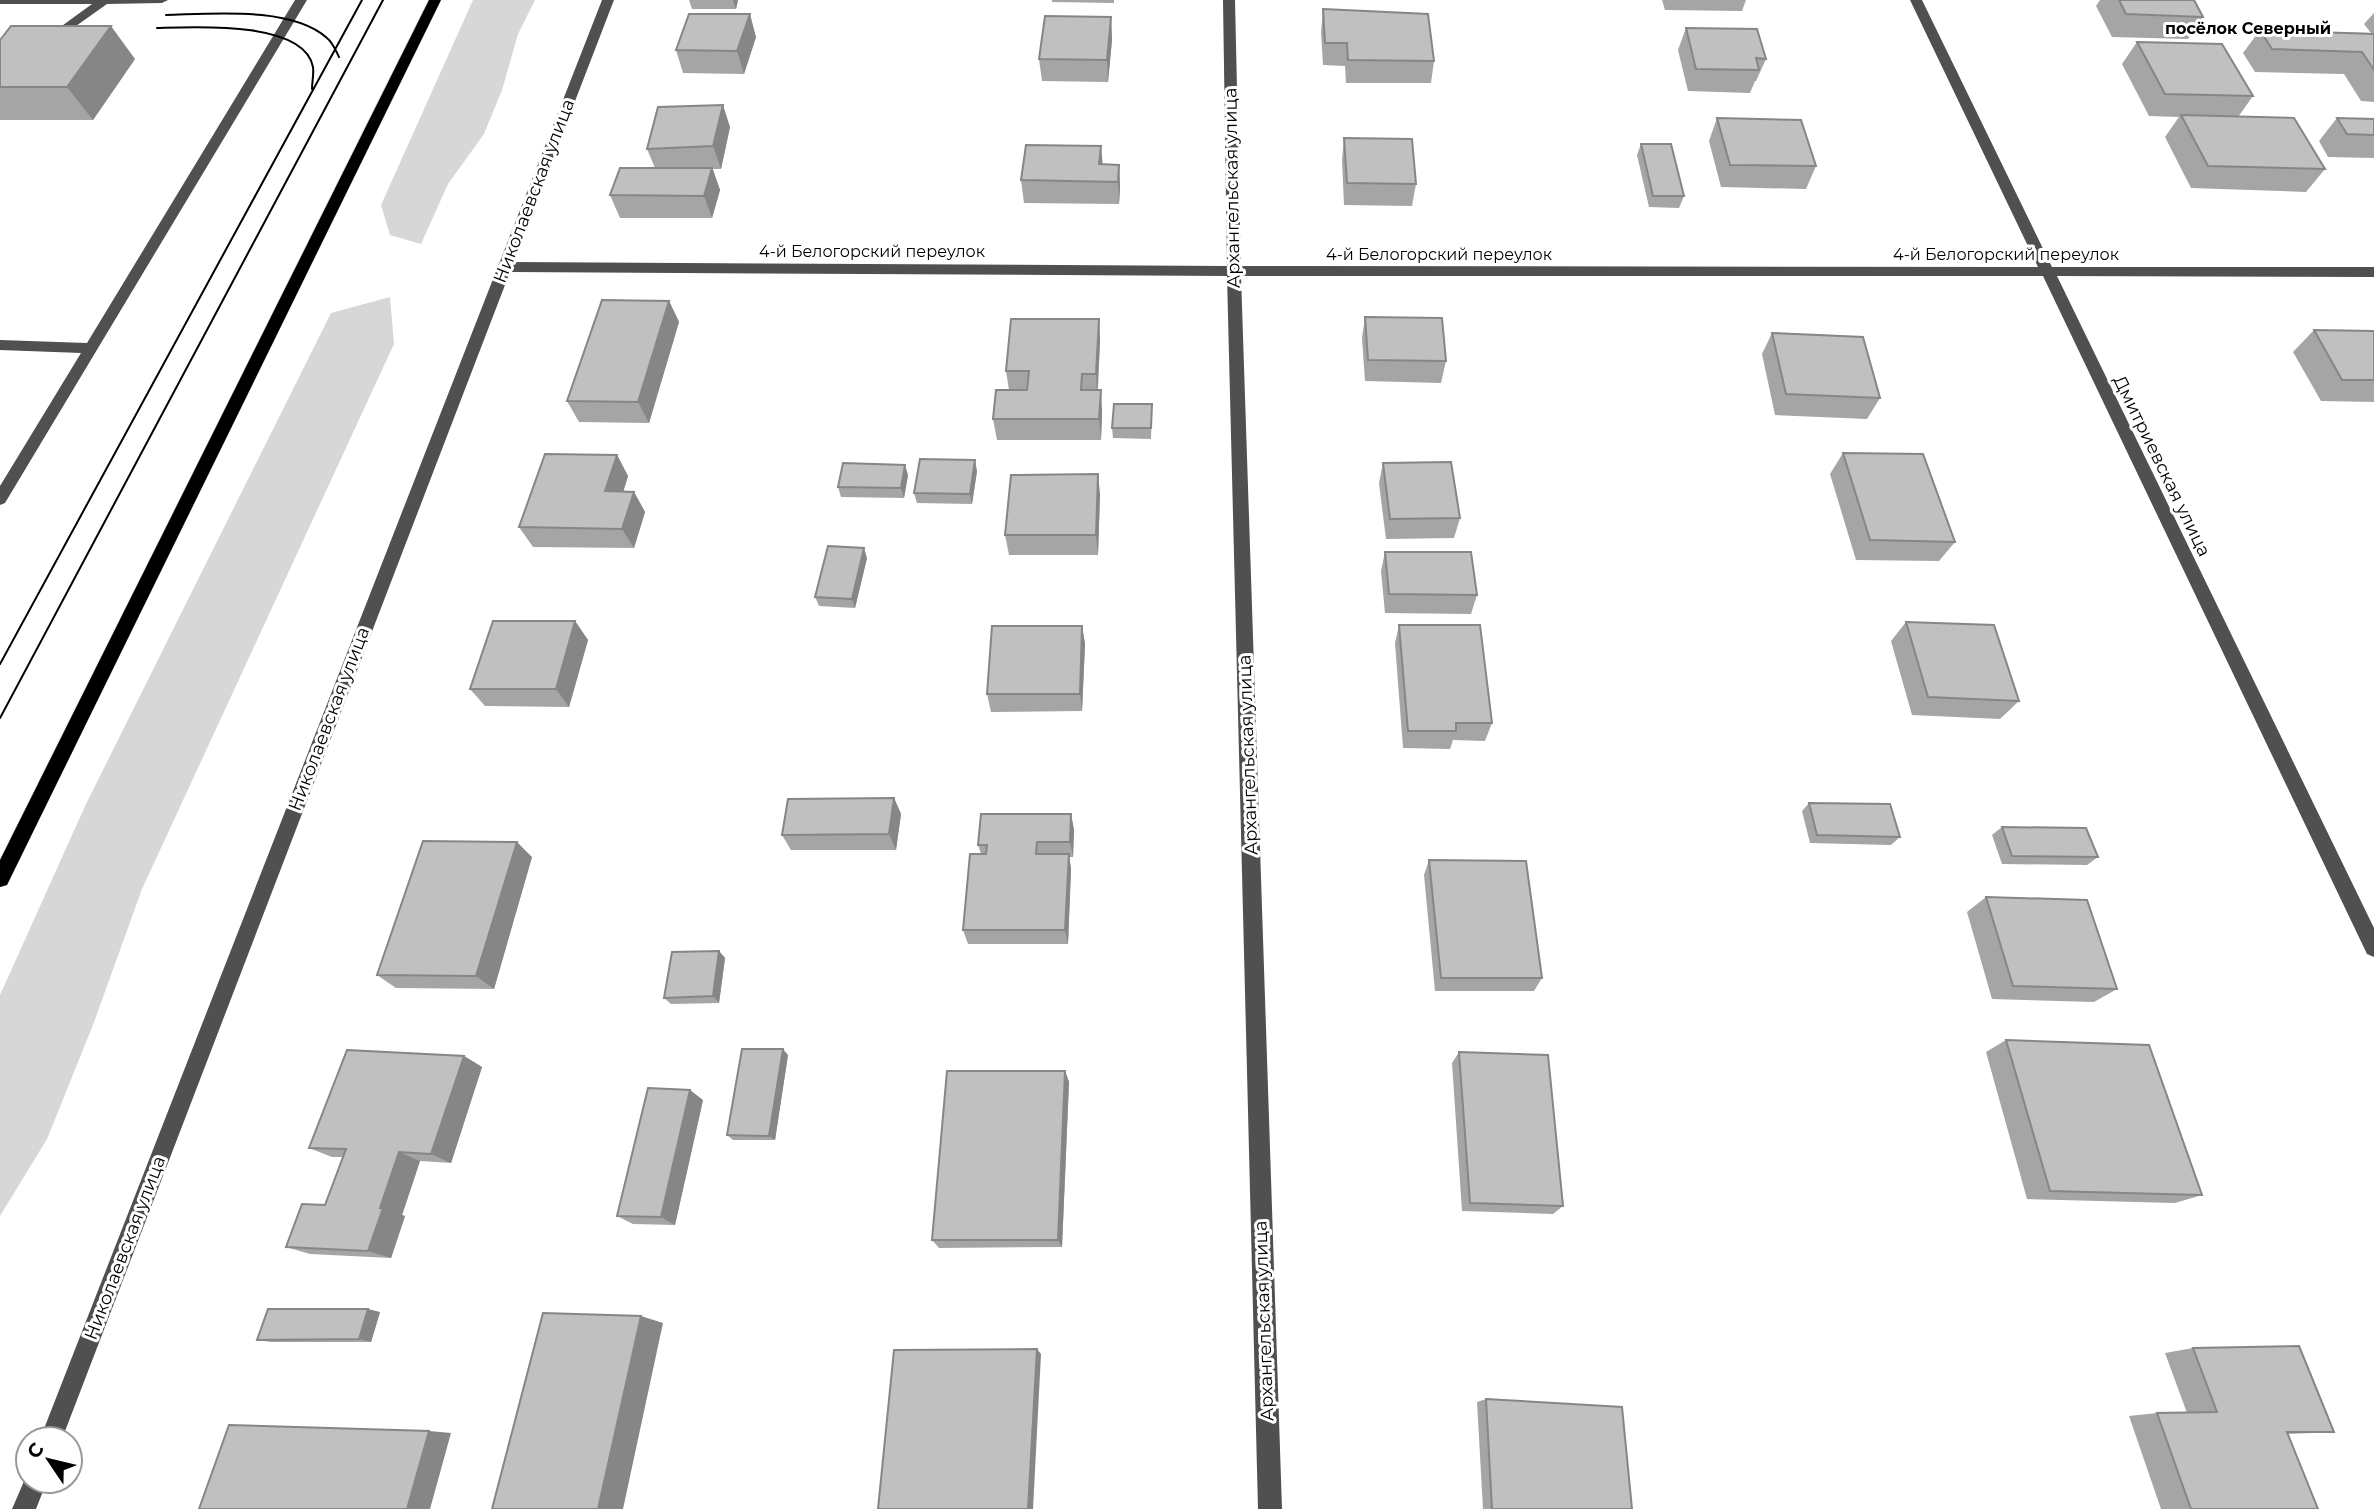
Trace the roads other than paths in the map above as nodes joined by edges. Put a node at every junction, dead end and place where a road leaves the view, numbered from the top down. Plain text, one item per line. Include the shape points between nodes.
1 (162, 0) edge
2 (301, 0) edge
3 (435, 0) edge
4 (608, 0) edge
5 (1229, 0) edge
6 (1916, 0) edge
7 (0, 1) edge
8 (104, 1) edge
9 (35, 49) edge
10 (504, 267) junction
11 (1234, 271) junction
12 (2047, 272) junction
13 (2374, 272) edge
14 (0, 345) edge
15 (90, 348) junction
16 (0, 499) edge
17 (0, 879) edge
18 (2374, 948) edge
19 (56, 1425) edge
20 (1270, 1509) edge

1 - 8 street
2 - 15 street
3 - 17 main road
4 - 10 street, Николаевская улица
5 - 11 street, Архангельская улица
6 - 12 street, Дмитриевская улица
7 - 8 street
8 - 9 street
10 - 11 street, 4-й Белогорский переулок
10 - 19 street, Николаевская улица
11 - 12 street, 4-й Белогорский переулок
11 - 20 street, Архангельская улица
12 - 13 street, 4-й Белогорский переулок
12 - 18 street, Дмитриевская улица
14 - 15 street
15 - 16 street

